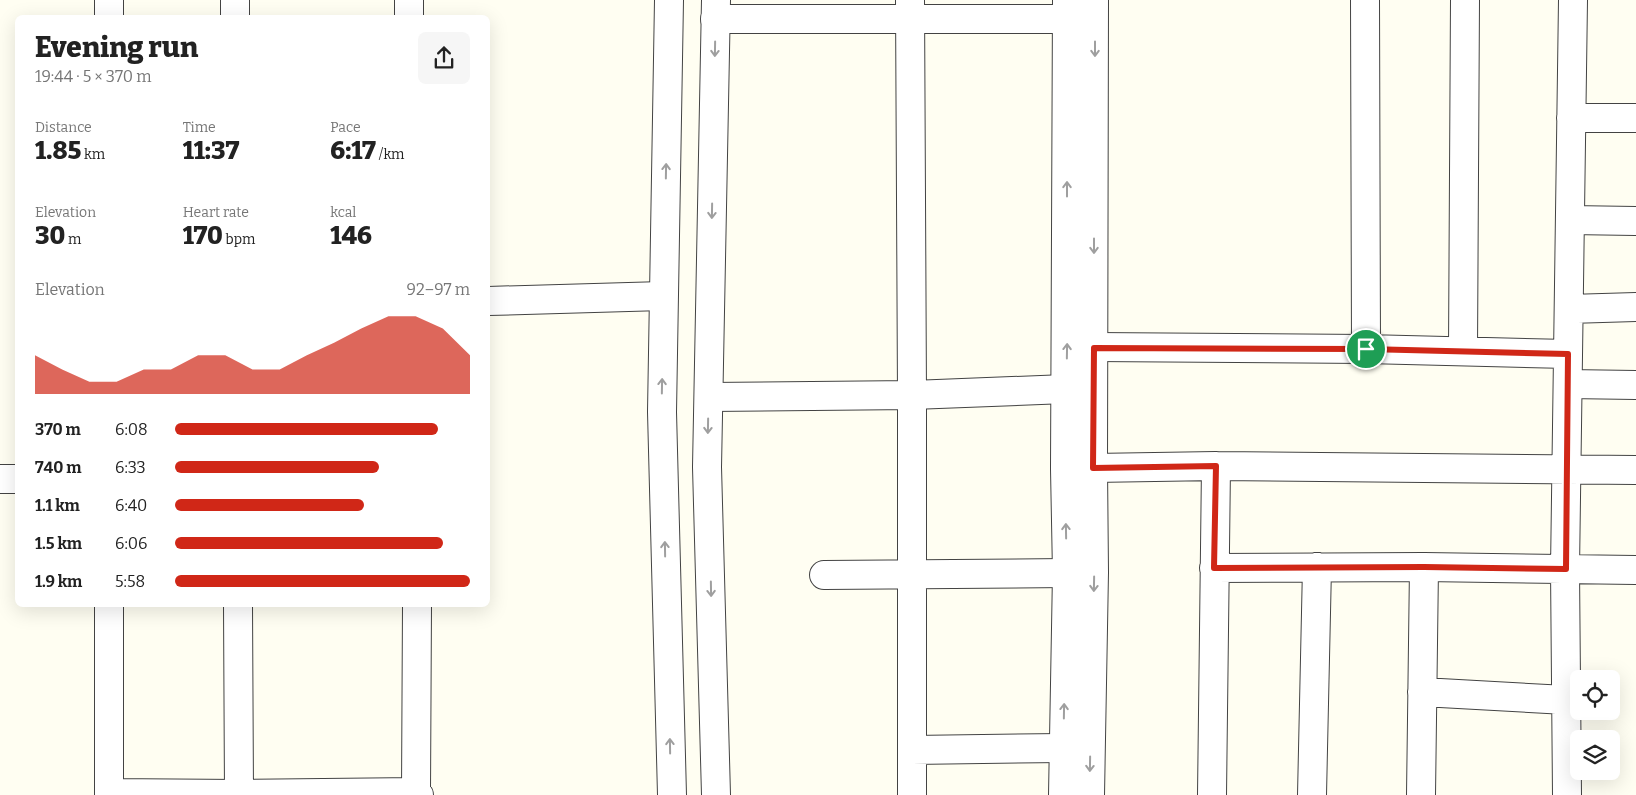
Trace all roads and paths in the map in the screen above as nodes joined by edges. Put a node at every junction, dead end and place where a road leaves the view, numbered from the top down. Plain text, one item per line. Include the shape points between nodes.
1 (109, 0) edge
2 (235, 0) edge
3 (409, 0) edge
4 (669, 0) edge
5 (1094, 0) edge
6 (1365, 0) edge
7 (1465, 0) edge
8 (1573, 0) edge
9 (910, 9) edge
10 (715, 10) edge
11 (1067, 10) edge
12 (110, 15) edge
13 (235, 15) edge
14 (409, 15) edge
15 (1571, 118) junction
16 (1636, 118) edge
17 (1570, 220) junction
18 (1636, 221) edge
19 (663, 296) junction
20 (490, 301) edge
21 (1636, 308) edge
22 (1569, 309) junction
23 (1094, 348) junction
24 (1366, 349) junction
25 (1463, 351) junction
26 (1568, 354) junction
27 (1568, 384) junction
28 (1636, 385) edge
29 (1066, 389) junction
30 (912, 394) junction
31 (709, 397) junction
32 (1216, 466) junction
33 (1093, 468) junction
34 (1567, 469) junction
35 (1636, 470) edge
36 (0, 479) edge
37 (15, 479) edge
38 (1317, 567) junction
39 (1424, 567) junction
40 (1214, 568) junction
41 (1566, 569) junction
42 (1636, 570) edge
43 (1067, 573) junction
44 (824, 575) dead end
45 (912, 576) junction
46 (109, 607) edge
47 (238, 607) edge
48 (417, 607) edge
49 (1422, 692) junction
50 (1566, 700) junction
51 (1063, 748) junction
52 (912, 750) junction
53 (109, 794) edge
54 (239, 794) edge
55 (418, 794) edge
56 (672, 795) edge
57 (716, 795) edge
58 (912, 795) edge
59 (1063, 795) edge
60 (1090, 795) edge
61 (1212, 795) edge
62 (1312, 795) edge
63 (1421, 795) edge
64 (1567, 795) edge

1 - 12 street
2 - 13 street
3 - 14 street
19 -> 4 street
5 -> 23 street
6 - 24 street
7 - 25 street
8 - 15 street
9 - 10 street
9 - 11 street
9 - 30 street
10 -> 31 street
29 -> 11 street
15 - 16 street
15 - 17 street
17 - 18 street
17 - 22 street
19 - 20 street
56 -> 19 street via 662,412
21 - 22 street
22 - 26 street
23 - 24 street
23 - 33 street
24 - 25 street
25 - 26 street
26 - 27 street
27 - 28 street
27 - 34 street
29 - 30 street
43 -> 29 street
30 - 31 street
30 - 45 street
31 -> 57 street
32 - 33 street
32 - 34 street
32 - 40 street
33 -> 60 street
34 - 35 street
34 - 41 street
36 - 37 street
38 - 39 street
38 - 40 street
38 - 62 street
39 - 41 street
39 - 49 street
40 - 61 street
41 - 42 street
41 - 50 street
43 - 45 street
51 -> 43 street
44 - 45 street
45 - 52 street
46 - 53 street
47 - 54 street
48 - 55 street
49 - 50 street
49 - 63 street
50 - 64 street
51 - 52 street
51 - 59 street
52 - 58 street
53 - 54 street
54 - 55 street

